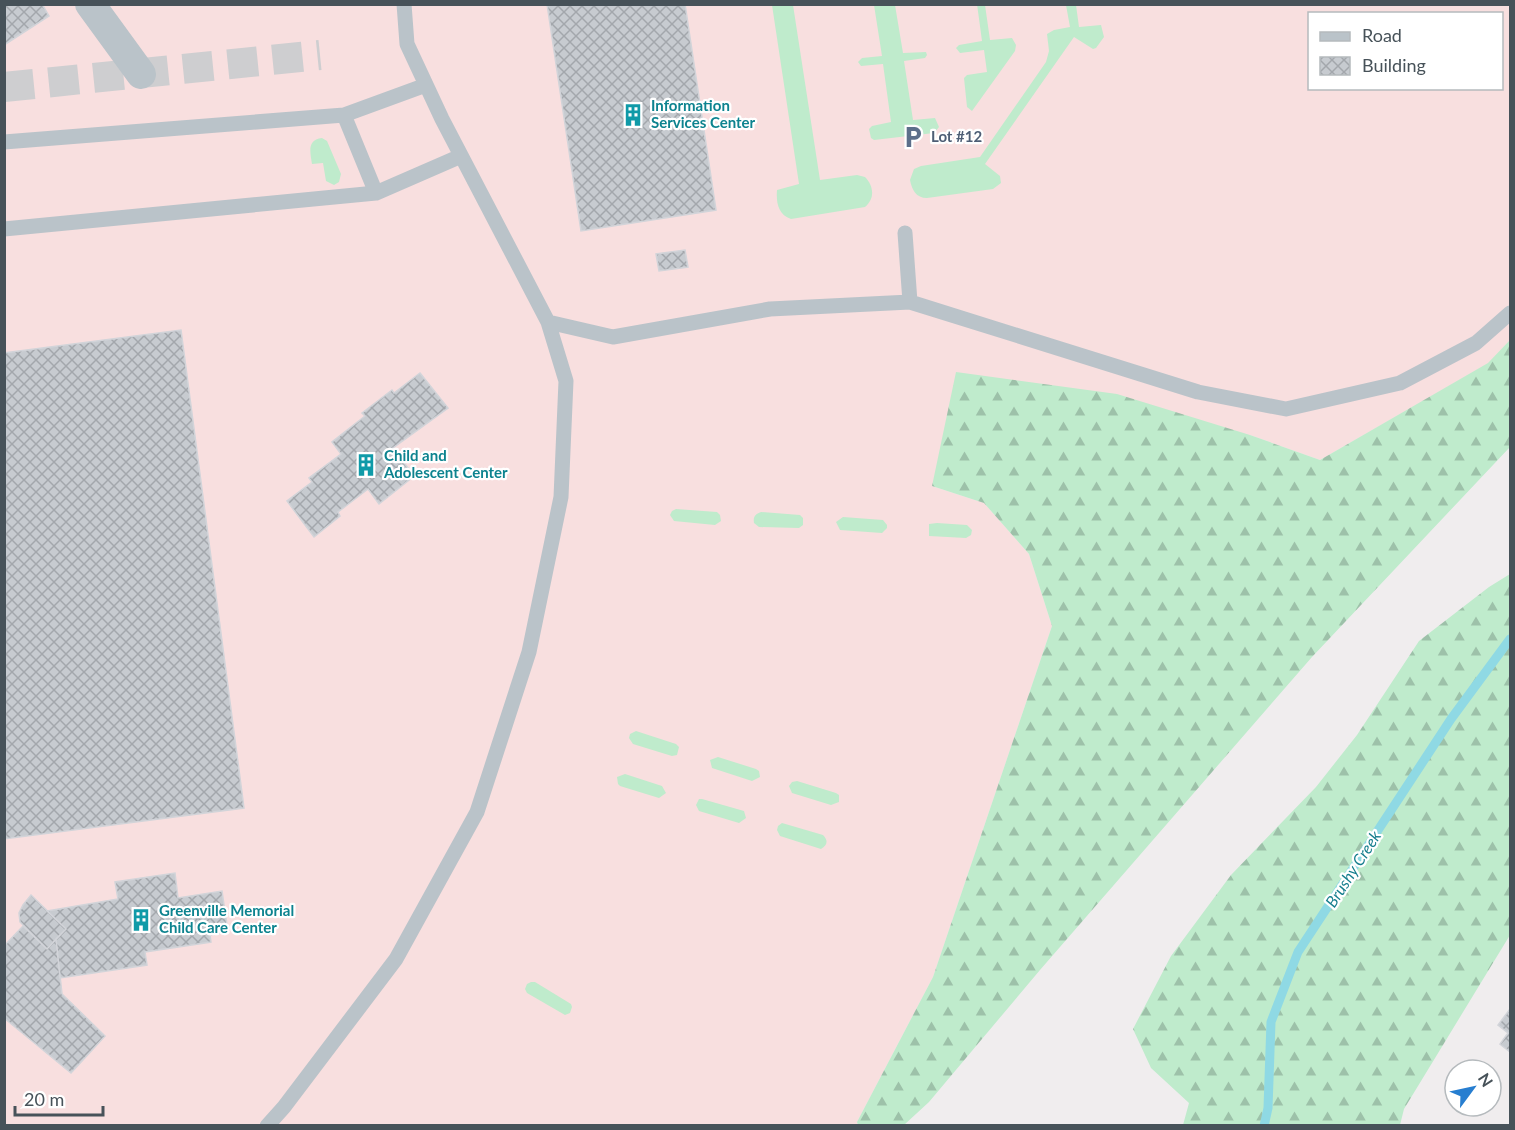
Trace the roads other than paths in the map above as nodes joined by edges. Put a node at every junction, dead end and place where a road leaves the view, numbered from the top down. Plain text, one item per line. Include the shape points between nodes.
1 (90, 4) edge
2 (404, 4) edge
3 (141, 74) dead end
4 (426, 85) junction
5 (344, 115) junction
6 (4, 142) edge
7 (461, 156) junction
8 (376, 193) junction
9 (4, 229) edge
10 (906, 233) dead end
11 (910, 302) junction
12 (1510, 313) edge
13 (548, 322) junction
14 (267, 1125) edge

1 - 3 street
2 - 4 lane via 407,44
4 - 5 lane
4 - 7 lane
5 - 6 lane
5 - 8 lane
7 - 8 lane
7 - 13 lane
8 - 9 lane
10 - 11 lane
11 - 12 lane via 1198,392 1286,409 1400,383 1476,344
11 - 13 lane via 770,309 613,337
13 - 14 lane via 566,381 561,497 529,652 477,812 396,959

